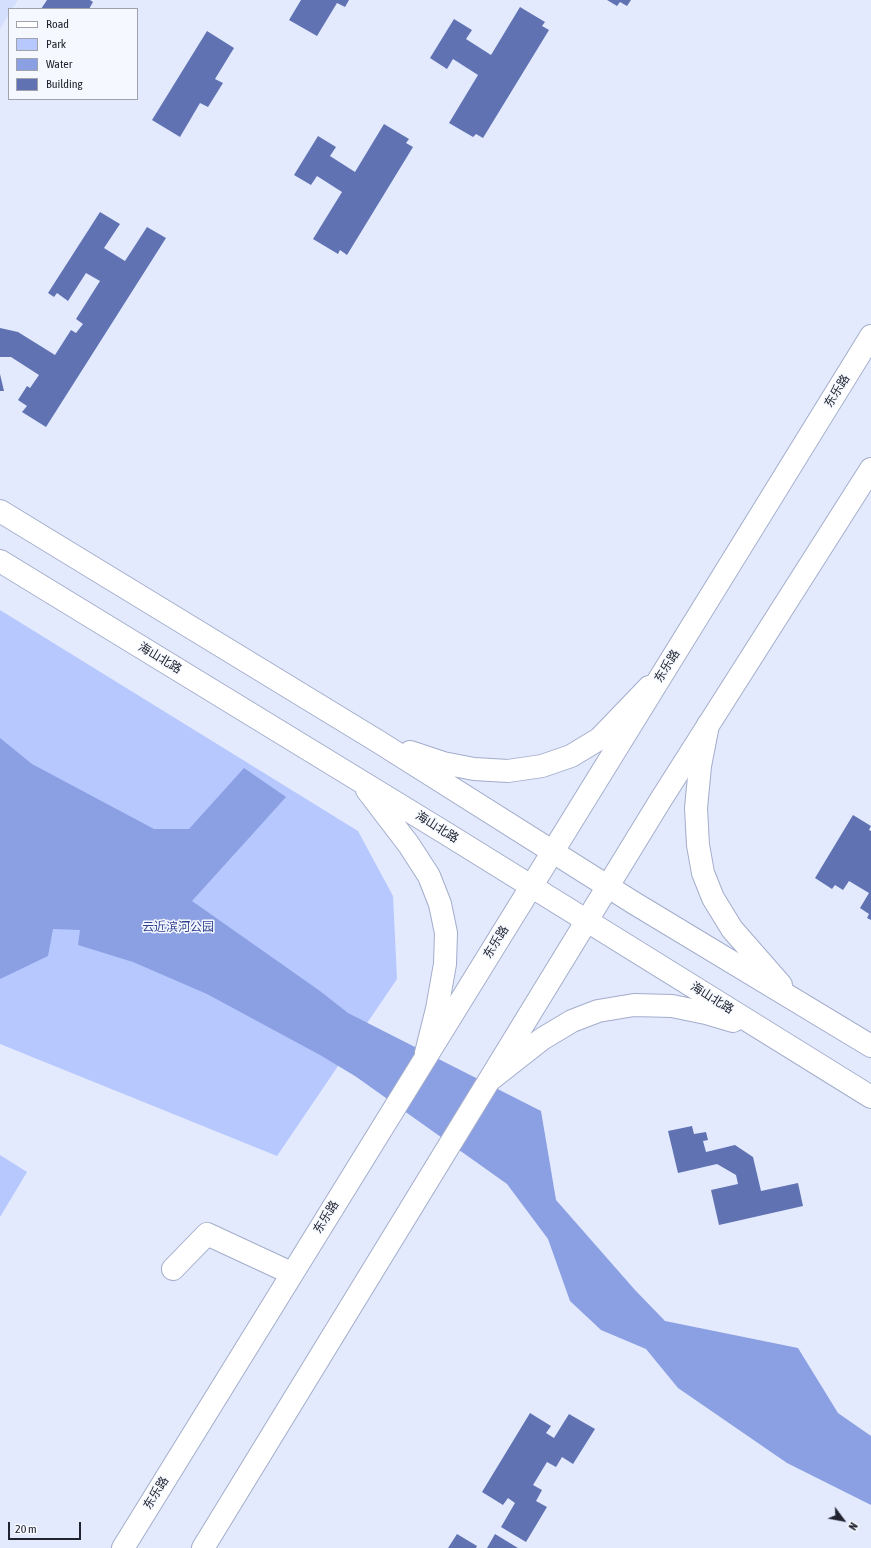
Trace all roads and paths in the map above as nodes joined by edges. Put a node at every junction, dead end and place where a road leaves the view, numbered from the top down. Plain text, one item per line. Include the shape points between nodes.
1 (871, 336) edge
2 (871, 469) edge
3 (0, 511) edge
4 (0, 561) edge
5 (662, 673) junction
6 (708, 724) junction
7 (379, 742) junction
8 (359, 780) junction
9 (552, 851) junction
10 (531, 886) junction
11 (607, 886) junction
12 (586, 920) junction
13 (795, 1001) junction
14 (758, 1028) junction
15 (871, 1046) edge
16 (426, 1056) junction
17 (488, 1081) junction
18 (871, 1097) edge
19 (173, 1269) dead end
20 (291, 1273) junction
21 (123, 1548) edge
22 (203, 1548) edge

1 - 5 street, 东乐路
2 - 6 street
3 - 7 street
4 - 8 street, 海山北路
5 - 7 street via 599,739 571,756 542,766 508,771 474,769 443,763
5 - 9 street, 东乐路
6 - 11 street
6 - 13 street via 696,808 703,873 713,898 732,929
7 - 9 street
8 - 10 street, 海山北路
8 - 16 street via 409,845 429,876 440,904 446,933 445,964
9 - 10 street, 东乐路
9 - 11 street
10 - 12 street, 海山北路
10 - 16 street, 东乐路
11 - 12 street
11 - 13 street
12 - 14 street, 海山北路
12 - 17 street
13 - 15 street
14 - 17 street via 672,1006 634,1005 598,1011 572,1021 542,1039
14 - 18 street, 海山北路
16 - 20 street, 东乐路
17 - 22 street
19 - 20 street via 207,1234
20 - 21 street, 东乐路

